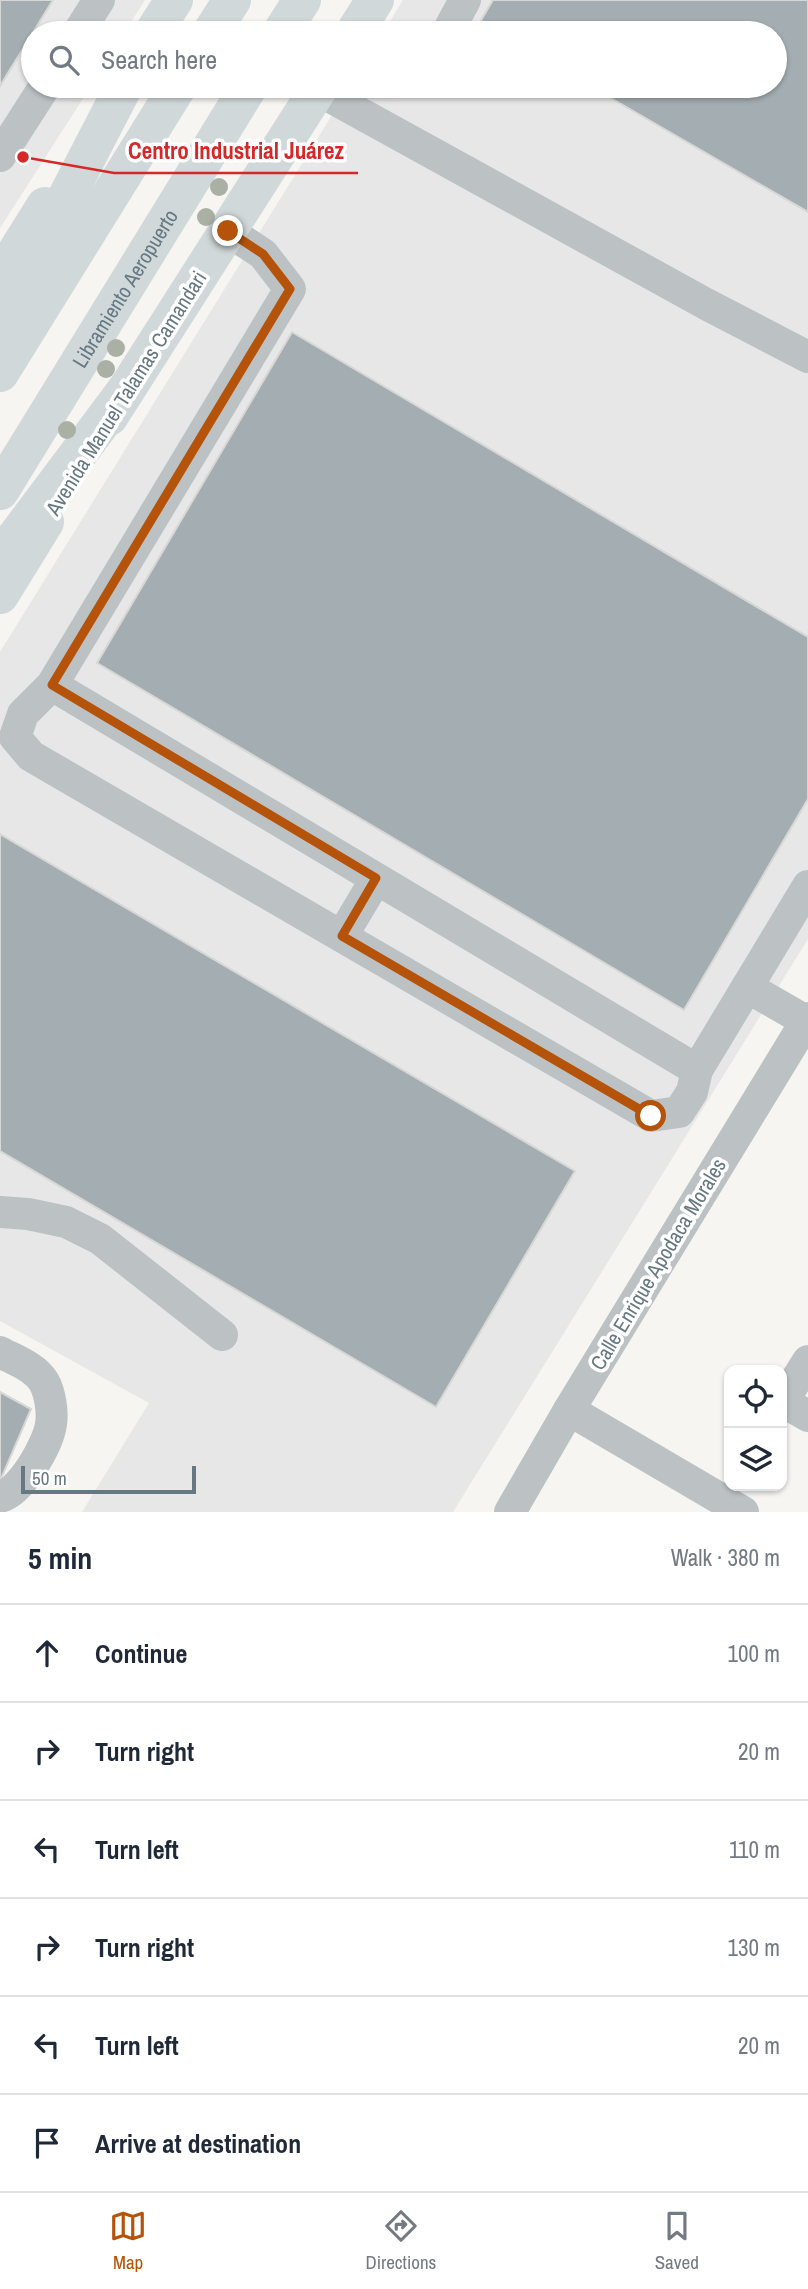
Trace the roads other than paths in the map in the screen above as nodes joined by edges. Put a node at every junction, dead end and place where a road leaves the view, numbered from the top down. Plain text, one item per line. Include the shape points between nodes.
1 (99, 0) edge
2 (174, 0) edge
3 (232, 0) edge
4 (302, 0) edge
5 (375, 0) edge
6 (465, 0) edge
7 (86, 21) edge
8 (161, 21) edge
9 (219, 21) edge
10 (289, 21) edge
11 (362, 21) edge
12 (454, 21) edge
13 (37, 98) edge
14 (114, 98) edge
15 (116, 98) edge
16 (171, 98) edge
17 (242, 98) edge
18 (313, 98) edge
19 (337, 98) edge
20 (0, 156) edge
21 (228, 231) junction
22 (0, 278) edge
23 (0, 326) edge
24 (808, 358) edge
25 (0, 373) edge
26 (126, 390) junction
27 (0, 491) edge
28 (0, 558) edge
29 (0, 595) edge
30 (52, 685) junction
31 (376, 878) junction
32 (808, 886) edge
33 (342, 936) junction
34 (747, 987) junction
35 (807, 1019) edge
36 (698, 1070) junction
37 (0, 1212) edge
38 (222, 1335) dead end
39 (0, 1352) edge
40 (808, 1361) edge
41 (787, 1393) edge
42 (787, 1404) edge
43 (569, 1410) junction
44 (808, 1416) edge
45 (0, 1497) edge
46 (510, 1512) edge
47 (743, 1512) edge

1 - 7 street
2 - 8 main road
3 - 9 main road
4 - 10 main road
5 - 11 main road
6 - 12 street
13 - 20 street
14 - 22 main road
15 - 23 main road
16 - 25 main road
17 - 27 main road, Libramiento Aeropuerto
18 - 21 main road, Avenida Manuel Talamas Camandari
19 - 24 street
21 - 26 main road, Avenida Manuel Talamas Camandari
21 - 30 street via 263,254 290,289
26 - 28 main road
26 - 29 main road, Avenida Manuel Talamas Camandari
30 - 31 street
30 - 33 street via 23,714 15,737 31,756
31 - 33 street
31 - 36 street
32 - 34 street
33 - 36 street via 651,1116 679,1112 692,1092
34 - 35 street
34 - 36 street
35 - 43 street, Calle Enrique Apodaca Morales
37 - 38 street via 65,1222 100,1239
39 - 45 street via 40,1376 49,1394 51,1424 18,1486
40 - 41 street
42 - 44 street
43 - 46 street, Calle Enrique Apodaca Morales
43 - 47 street

